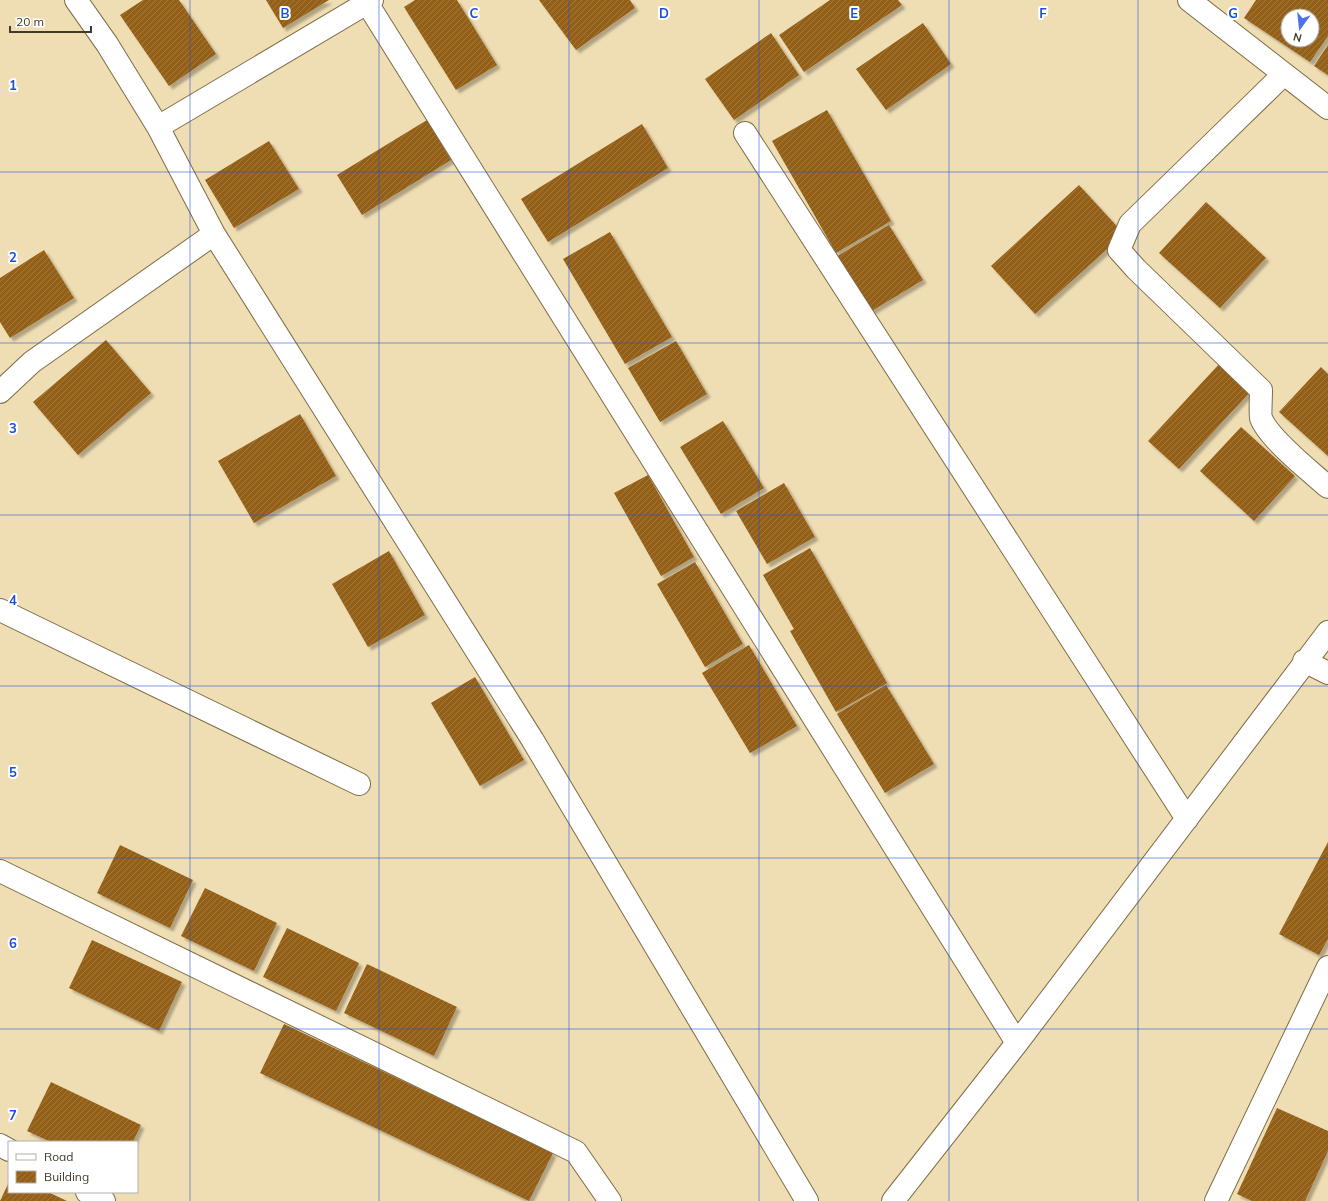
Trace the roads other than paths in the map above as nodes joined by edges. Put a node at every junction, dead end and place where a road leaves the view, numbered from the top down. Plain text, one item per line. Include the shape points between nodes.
1 (76, 0) edge
2 (1189, 0) edge
3 (370, 2) edge
4 (1284, 74) junction
5 (1328, 108) edge
6 (158, 127) junction
7 (745, 133) dead end
8 (214, 234) junction
9 (0, 392) edge
10 (1328, 487) edge
11 (0, 610) edge
12 (1328, 632) edge
13 (1304, 661) junction
14 (1328, 673) edge
15 (359, 784) dead end
16 (1187, 819) junction
17 (0, 871) edge
18 (1328, 967) edge
19 (1017, 1043) junction
20 (89, 1193) edge
21 (104, 1201) edge
22 (610, 1201) edge
23 (807, 1201) edge
24 (893, 1201) edge
25 (1216, 1201) edge

1 - 6 street via 107,44
2 - 4 street
3 - 6 street
3 - 19 street
4 - 5 street
4 - 10 street via 1130,224 1119,250 1261,390 1261,417 1272,435
6 - 8 street
7 - 16 street
8 - 9 street via 32,362
8 - 23 street via 532,740
11 - 15 street
12 - 13 street
13 - 14 street
13 - 16 street
16 - 19 street
17 - 22 street via 576,1152
18 - 25 street
19 - 24 street
20 - 21 street

